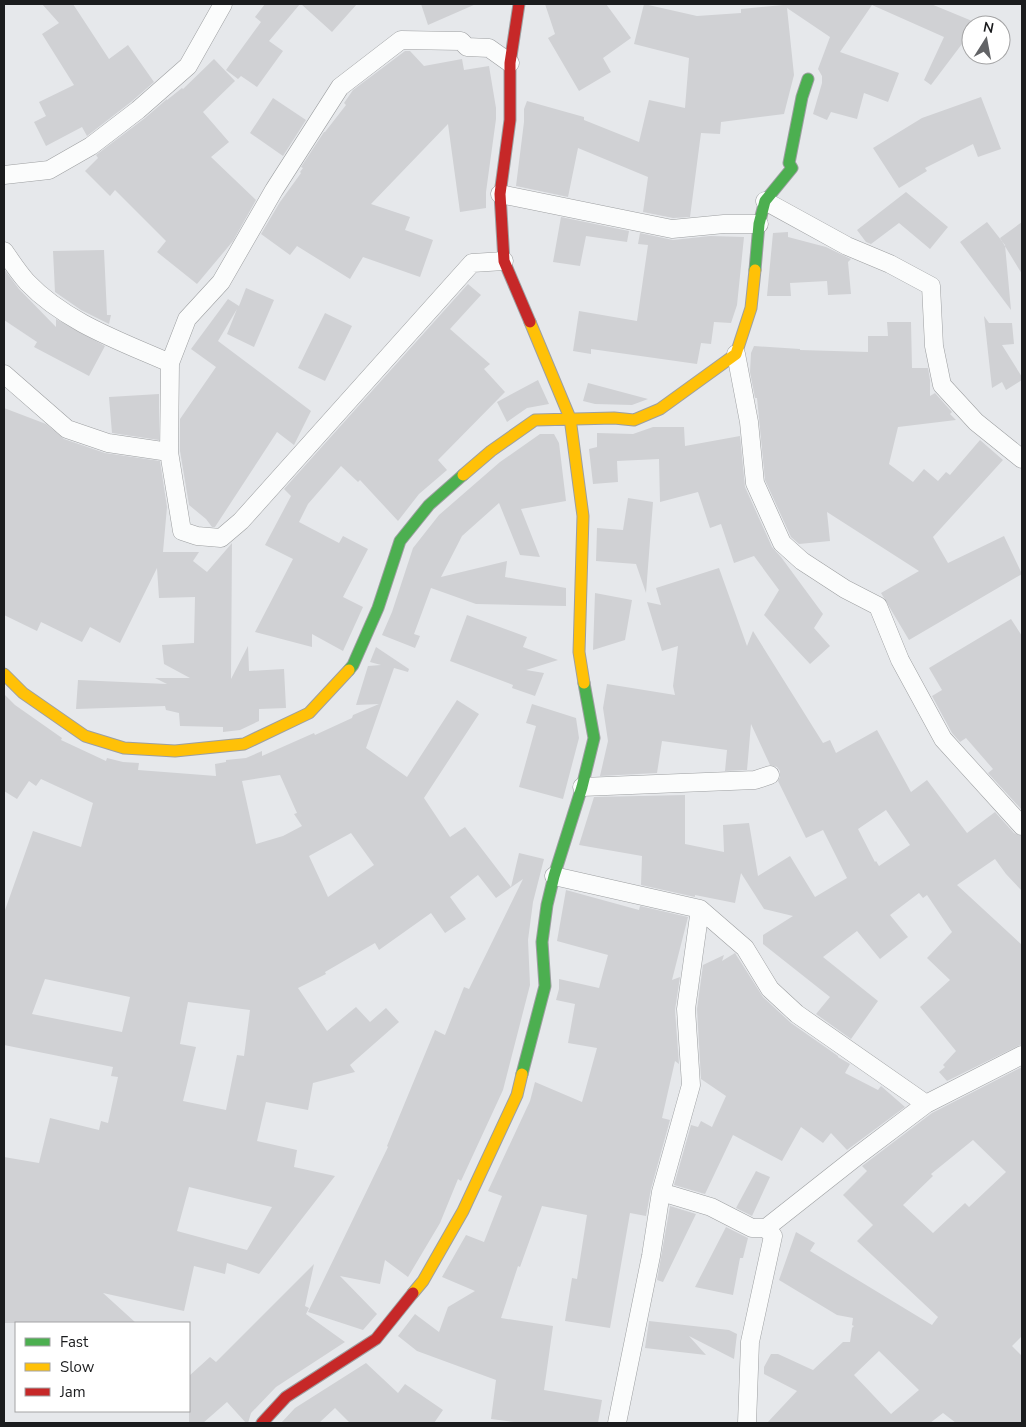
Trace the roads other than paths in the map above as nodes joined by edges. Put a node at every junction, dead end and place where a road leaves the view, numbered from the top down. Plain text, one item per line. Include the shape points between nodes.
1 (223, 4) edge
2 (519, 4) edge
3 (510, 63) junction
4 (808, 79) dead end
5 (4, 174) edge
6 (500, 194) junction
7 (765, 201) junction
8 (758, 224) junction
9 (4, 251) edge
10 (504, 261) junction
11 (736, 354) junction
12 (170, 363) junction
13 (4, 374) edge
14 (570, 418) junction
15 (169, 452) junction
16 (1022, 459) edge
17 (4, 674) edge
18 (770, 775) dead end
19 (582, 787) junction
20 (1022, 826) edge
21 (554, 876) junction
22 (700, 909) junction
23 (1022, 1055) edge
24 (926, 1104) junction
25 (662, 1192) junction
26 (766, 1228) junction
27 (262, 1423) edge
28 (617, 1423) edge
29 (747, 1423) edge

1 - 5 street via 188,66 138,110 91,146 49,170
2 - 3 street
3 - 6 street via 510,120
3 - 12 street via 489,48 467,47 461,41 401,40 340,87 220,282 187,319
4 - 7 street via 789,163 792,168
6 - 8 street via 672,229
6 - 10 street
7 - 8 street
7 - 16 street via 847,246 931,286 934,346 942,385 976,422
8 - 11 street via 751,308
9 - 12 street via 27,281 59,309 100,332
10 - 14 street
10 - 15 street via 472,262 241,521 221,538 182,531
11 - 14 street via 660,409 634,420
11 - 20 street via 749,422 755,483 782,543 802,561 844,589 878,606 900,660 943,739
12 - 15 street
13 - 15 street via 67,429 108,443
14 - 17 street via 535,420 491,451 429,504 400,541 378,608 353,665 309,713 244,744 175,751 124,748 85,736 23,693
14 - 19 street via 583,516 579,652 594,738
18 - 19 street via 755,780
19 - 21 street
21 - 22 street
21 - 27 street via 542,942 545,986 517,1095 463,1211 423,1281 376,1339 286,1398
22 - 24 street via 745,948 770,988 798,1014
22 - 25 street via 686,1009 691,1085
23 - 24 street
24 - 26 street
25 - 26 street via 711,1207 752,1228
25 - 28 street
26 - 29 street via 773,1236 750,1342

